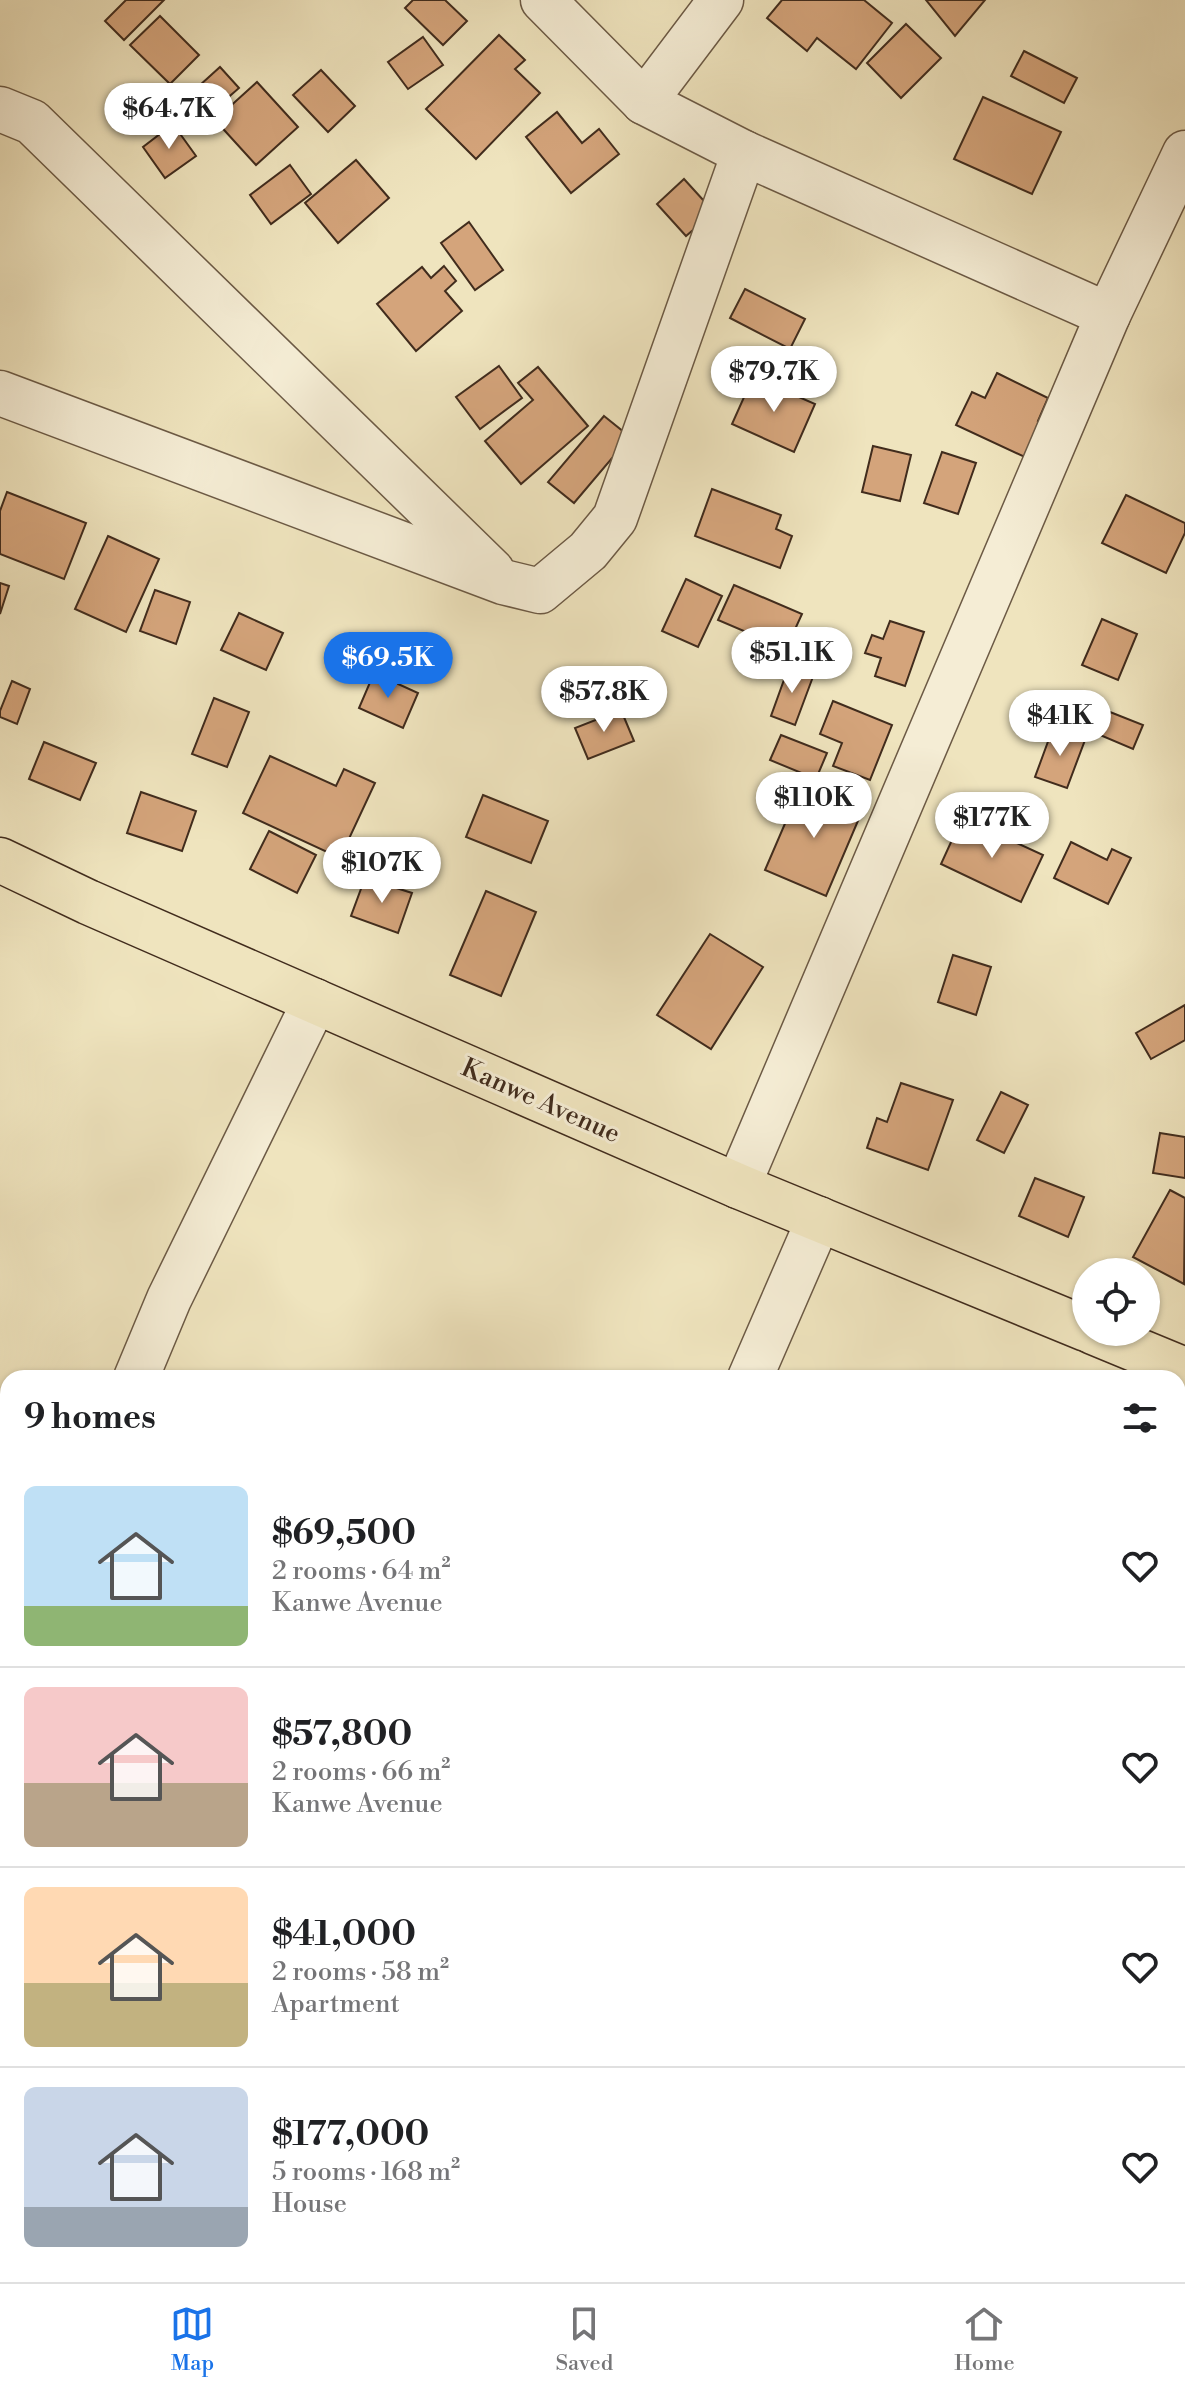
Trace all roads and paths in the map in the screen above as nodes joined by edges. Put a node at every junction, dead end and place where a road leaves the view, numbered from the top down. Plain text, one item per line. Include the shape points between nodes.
1 (543, 0) edge
2 (721, 0) edge
3 (644, 102) junction
4 (0, 109) edge
5 (744, 153) junction
6 (1185, 153) edge
7 (1108, 315) junction
8 (0, 393) edge
9 (503, 582) junction
10 (0, 860) edge
11 (315, 1001) junction
12 (738, 1186) junction
13 (819, 1219) junction
14 (1072, 1323) edge
15 (1127, 1346) edge
16 (139, 1370) edge
17 (753, 1370) edge
18 (1185, 1370) edge

1 - 3 street
2 - 3 street
3 - 5 street
4 - 9 street via 32,122
5 - 7 street
5 - 9 street via 615,518 588,551 540,591
6 - 7 street
7 - 12 street
8 - 9 street
10 - 11 main road, Kanwe Avenue
11 - 12 main road, Kanwe Avenue
11 - 16 street
12 - 13 main road, Kanwe Avenue
13 - 14 main road, Kanwe Avenue
13 - 17 street
15 - 18 main road

